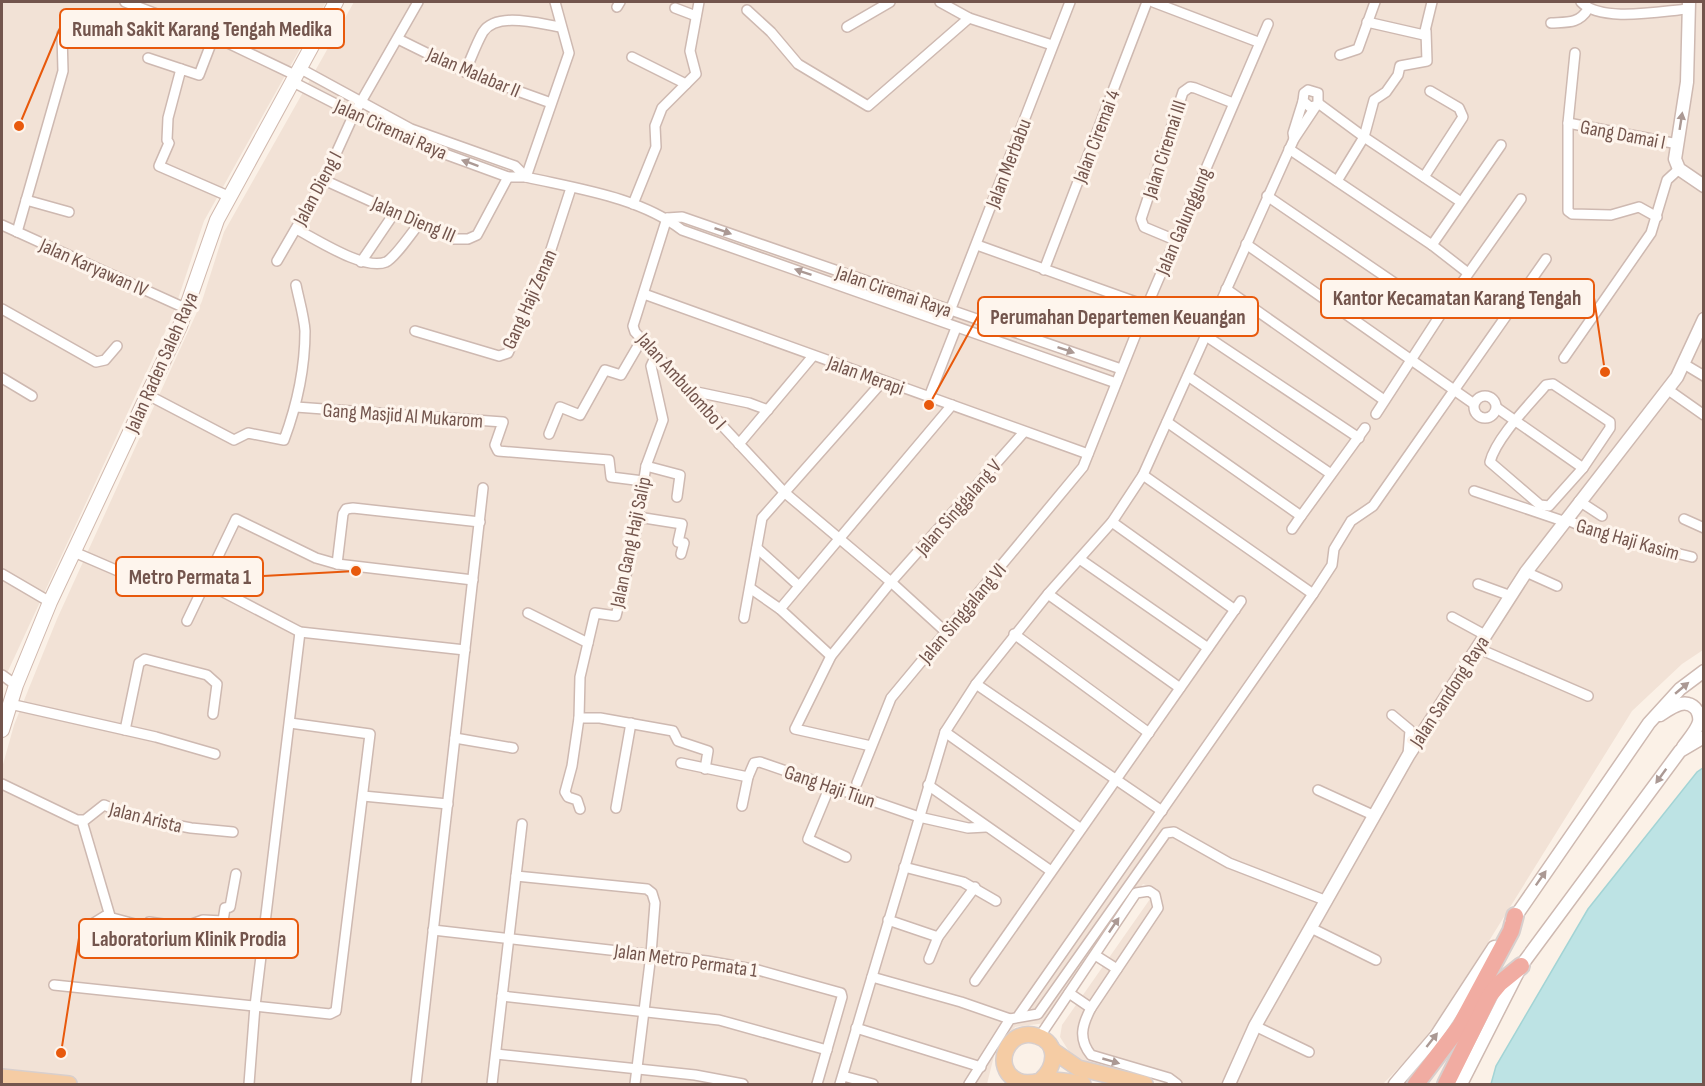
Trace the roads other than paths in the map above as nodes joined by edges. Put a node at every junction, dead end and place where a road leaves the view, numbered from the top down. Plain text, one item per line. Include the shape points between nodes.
1 (125, 2) edge
2 (418, 2) edge
3 (555, 2) edge
4 (699, 2) edge
5 (890, 2) edge
6 (940, 2) edge
7 (1070, 2) edge
8 (1147, 2) edge
9 (1153, 2) edge
10 (1375, 2) edge
11 (1432, 2) edge
12 (332, 3) edge
13 (1585, 5) edge
14 (1689, 5) edge
15 (675, 9) dead end
16 (747, 10) dead end
17 (696, 16) junction
18 (969, 18) junction
19 (1367, 22) junction
20 (1551, 23) dead end
21 (1268, 24) dead end
22 (561, 27) junction
23 (847, 27) dead end
24 (1426, 31) junction
25 (83, 33) dead end
26 (214, 36) junction
27 (398, 39) junction
28 (1258, 42) junction
29 (1052, 45) junction
30 (1575, 53) dead end
31 (1340, 55) dead end
32 (632, 57) dead end
33 (148, 58) dead end
34 (181, 69) junction
35 (465, 72) junction
36 (297, 76) junction
37 (686, 84) junction
38 (1430, 91) dead end
39 (361, 101) junction
40 (1304, 101) junction
41 (551, 103) junction
42 (1233, 103) junction
43 (1316, 104) junction
44 (354, 114) junction
45 (1568, 123) junction
46 (429, 135) junction
47 (1364, 137) junction
48 (1294, 139) junction
49 (1678, 144) junction
50 (1501, 145) dead end
51 (423, 146) junction
52 (1289, 149) junction
53 (1679, 170) junction
54 (508, 177) junction
55 (526, 177) junction
56 (1424, 177) junction
57 (324, 180) junction
58 (1337, 181) junction
59 (1704, 186) edge
60 (571, 188) junction
61 (228, 196) junction
62 (1267, 196) junction
63 (1521, 199) dead end
64 (26, 200) junction
65 (1461, 202) junction
66 (633, 204) junction
67 (69, 212) dead end
68 (395, 212) junction
69 (1657, 217) junction
70 (667, 218) junction
71 (419, 224) junction
72 (2, 225) edge
73 (296, 229) junction
74 (17, 232) junction
75 (1175, 240) junction
76 (1246, 244) junction
77 (977, 245) junction
78 (1432, 245) junction
79 (1546, 259) dead end
80 (277, 261) dead end
81 (361, 262) junction
82 (1044, 270) junction
83 (1467, 273) junction
84 (852, 276) junction
85 (296, 285) dead end
86 (848, 288) junction
87 (1226, 289) junction
88 (1456, 291) dead end
89 (644, 294) junction
90 (1450, 300) dead end
91 (1147, 306) junction
92 (2, 309) edge
93 (187, 309) junction
94 (950, 310) junction
95 (1440, 314) junction
96 (1704, 320) edge
97 (945, 324) junction
98 (956, 328) junction
99 (415, 331) dead end
100 (1206, 336) junction
101 (642, 339) junction
102 (1036, 340) junction
103 (117, 346) dead end
104 (1032, 354) junction
105 (656, 355) junction
106 (813, 356) junction
107 (1564, 358) dead end
108 (1410, 360) junction
109 (1684, 364) junction
110 (1121, 369) junction
111 (1704, 375) edge
112 (1188, 376) junction
113 (2, 378) edge
114 (883, 381) junction
115 (1116, 383) junction
116 (1667, 389) junction
117 (692, 391) junction
118 (1454, 391) junction
119 (148, 395) junction
120 (32, 396) dead end
121 (929, 397) junction
122 (1384, 400) junction
123 (1474, 404) junction
124 (952, 405) junction
125 (296, 407) junction
126 (1497, 408) junction
127 (768, 410) junction
128 (1376, 414) dead end
129 (1704, 415) edge
130 (1516, 421) junction
131 (1167, 422) junction
132 (1365, 428) dead end
133 (1024, 432) junction
134 (549, 434) dead end
135 (1359, 438) junction
136 (739, 444) junction
137 (1088, 454) junction
138 (646, 466) junction
139 (1583, 468) junction
140 (1331, 474) junction
141 (1143, 475) junction
142 (643, 481) junction
143 (483, 488) dead end
144 (1474, 491) dead end
145 (784, 492) junction
146 (677, 497) dead end
147 (1579, 501) junction
148 (1301, 516) junction
149 (1602, 516) dead end
150 (638, 517) junction
151 (1684, 519) dead end
152 (1564, 520) junction
153 (480, 522) junction
154 (1112, 522) junction
155 (1704, 528) edge
156 (1292, 529) dead end
157 (838, 537) junction
158 (756, 548) junction
159 (74, 552) junction
160 (681, 554) dead end
161 (1692, 557) dead end
162 (1081, 560) junction
163 (338, 564) junction
164 (1526, 572) junction
165 (2, 574) edge
166 (473, 580) junction
167 (204, 582) junction
168 (891, 582) junction
169 (146, 583) dead end
170 (1478, 584) dead end
171 (799, 586) junction
172 (1557, 586) dead end
173 (750, 588) junction
174 (1048, 594) junction
175 (1313, 594) junction
176 (1511, 596) junction
177 (1241, 600) dead end
178 (50, 602) junction
179 (780, 609) junction
180 (1235, 610) junction
181 (528, 613) dead end
182 (1452, 617) dead end
183 (744, 618) dead end
184 (187, 621) dead end
185 (300, 632) junction
186 (946, 633) junction
187 (1014, 634) junction
188 (1485, 635) junction
189 (588, 643) junction
190 (1208, 648) junction
191 (1477, 648) junction
192 (465, 650) junction
193 (831, 656) junction
194 (1704, 671) edge
195 (2, 675) edge
196 (976, 684) junction
197 (16, 685) junction
198 (1180, 688) junction
199 (1588, 696) dead end
200 (10, 704) junction
201 (213, 714) dead end
202 (1392, 715) dead end
203 (579, 718) junction
204 (290, 723) junction
205 (631, 723) junction
206 (1649, 723) junction
207 (2, 730) edge
208 (125, 730) junction
209 (945, 732) junction
210 (1149, 733) junction
211 (1704, 737) edge
212 (455, 738) junction
213 (871, 746) junction
214 (513, 748) dead end
215 (1680, 751) junction
216 (215, 754) dead end
217 (1408, 756) junction
218 (681, 763) dead end
219 (705, 769) junction
220 (748, 777) junction
221 (1115, 781) junction
222 (857, 783) dead end
223 (2, 784) edge
224 (928, 785) junction
225 (830, 786) junction
226 (1318, 790) dead end
227 (363, 796) junction
228 (448, 804) junction
229 (742, 806) dead end
230 (616, 808) dead end
231 (580, 809) dead end
232 (1162, 811) junction
233 (1375, 816) junction
234 (919, 817) junction
235 (82, 821) junction
236 (522, 824) dead end
237 (986, 827) junction
238 (1081, 829) junction
239 (233, 832) dead end
240 (846, 857) dead end
241 (904, 867) junction
242 (1051, 871) junction
243 (237, 874) dead end
244 (516, 876) junction
245 (975, 887) junction
246 (996, 901) dead end
247 (1327, 901) junction
248 (110, 916) junction
249 (1515, 916) junction
250 (888, 920) junction
251 (86, 924) dead end
252 (1311, 928) junction
253 (434, 930) junction
254 (938, 937) junction
255 (509, 939) junction
256 (651, 954) junction
257 (1095, 955) junction
258 (929, 959) dead end
259 (1376, 960) dead end
260 (1521, 966) junction
261 (1117, 969) junction
262 (872, 977) junction
263 (975, 981) dead end
264 (54, 985) dead end
265 (1069, 993) junction
266 (502, 996) junction
267 (255, 1006) junction
268 (1091, 1008) junction
269 (645, 1010) junction
270 (1014, 1017) junction
271 (1256, 1026) junction
272 (856, 1028) junction
273 (1040, 1036) junction
274 (827, 1050) junction
275 (1052, 1050) junction
276 (1309, 1052) dead end
277 (496, 1054) junction
278 (1004, 1062) junction
279 (981, 1067) junction
280 (636, 1069) junction
281 (2, 1077) edge
282 (842, 1080) edge
283 (1033, 1083) edge
284 (69, 1084) edge
285 (249, 1084) edge
286 (417, 1084) edge
287 (492, 1084) edge
288 (635, 1084) edge
289 (742, 1084) edge
290 (817, 1084) edge
291 (873, 1084) edge
292 (969, 1084) edge
293 (998, 1084) edge
294 (1083, 1084) edge
295 (1145, 1084) edge
296 (1177, 1084) edge
297 (1229, 1084) edge
298 (1395, 1084) edge
299 (1416, 1084) edge
300 (1446, 1084) edge
301 (1461, 1084) edge

1 - 26 street
2 - 27 street, Jalan Dieng I
3 - 22 street
4 - 17 street
5 - 23 street
6 - 18 street
7 - 29 street, Jalan Merbabu
8 - 82 street, Jalan Ciremai 4
9 - 28 street
10 - 19 street
11 - 24 street
12 - 36 main road, Jalan Raden Saleh Raya
13 - 14 street via 1604,13
13 - 20 street via 1583,17 1573,22
49 -> 14 street via 1687,82
15 - 17 street
16 - 18 street via 798,64 868,106
17 - 37 street via 690,51 696,74
18 - 29 street
19 - 24 street via 1420,35
19 - 31 street via 1358,49
21 - 28 street, Jalan Galunggung
22 - 35 street via 502,20 491,24
22 - 41 street via 569,53
24 - 47 street via 1427,60 1400,66 1386,92 1374,100
25 - 64 street via 62,34 63,71
26 - 34 street via 200,75
26 - 36 street
27 - 35 street, Jalan Malabar II
27 - 39 street, Jalan Dieng I
28 - 42 street, Jalan Galunggung
29 - 77 street, Jalan Merbabu
30 - 45 street
32 - 37 street
33 - 34 street
34 - 61 street via 168,118 169,142 159,166
35 - 41 street, Jalan Malabar II
36 - 39 street, Jalan Ciremai Raya
36 - 44 street, Jalan Ciremai Raya
36 - 61 main road, Jalan Raden Saleh Raya
37 - 66 street via 658,117 656,147
38 - 56 street via 1459,108 1463,117
39 - 44 street, Jalan Dieng I
39 - 46 street, Jalan Ciremai Raya
40 - 43 street via 1310,107
40 - 43 street via 1304,93 1312,90 1319,94
40 - 48 street
41 - 55 street
42 - 75 street, Jalan Galunggung
42 - 75 street, Jalan Ciremai III via 1195,87 1182,92 1141,219 1144,227
43 - 47 street
43 - 48 street
44 - 51 street, Jalan Ciremai Raya
44 - 57 street, Jalan Dieng I
45 - 49 street, Gang Damai I
45 - 69 street via 1568,211 1611,215 1639,207
46 - 51 street
46 - 55 street, Jalan Ciremai Raya via 515,166
47 - 56 street
47 - 58 street
48 - 52 street
49 - 53 street via 1675,159
50 - 65 street
54 -> 51 street, Jalan Ciremai Raya
52 - 58 street
52 - 62 street
53 - 59 street
53 - 69 street via 1667,180
54 - 55 street, Jalan Ciremai Raya
54 - 71 street, Jalan Dieng III via 477,235 454,239
55 - 60 street, Jalan Ciremai Raya
56 - 65 street
57 - 68 street, Jalan Dieng III
57 - 73 street, Jalan Dieng I
58 - 78 street
60 - 66 street, Jalan Ciremai Raya
60 - 99 street, Gang Haji Zenan via 544,271 508,353 499,356
61 - 93 main road, Jalan Raden Saleh Raya
62 - 76 street
62 - 95 street
63 - 83 street
64 - 67 street
64 - 74 street
65 - 78 street
66 - 70 street, Jalan Ciremai Raya
68 - 71 street, Jalan Dieng III
68 - 81 street
69 - 107 street via 1651,233
70 -> 84 street, Jalan Ciremai Raya via 682,217
86 -> 70 street, Jalan Ciremai Raya via 682,230
70 - 89 street, Jalan Ambulombo I
71 - 81 street via 388,261
72 - 74 street, Jalan Karyawan IV
73 - 80 street, Jalan Dieng I
73 - 81 street
74 - 93 street, Jalan Karyawan IV
75 - 91 street, Jalan Galunggung
76 - 87 street
76 - 108 street
77 - 82 street
77 - 94 street, Jalan Merbabu
78 - 83 street
79 - 118 street
82 - 91 street
83 - 88 street
84 - 86 street
84 - 94 street, Jalan Ciremai Raya
85 - 125 street via 305,329
86 - 97 street, Jalan Ciremai Raya
87 - 100 street
87 - 122 street
89 - 101 street, Jalan Ambulombo I via 633,326
89 - 106 street, Jalan Merapi
90 - 95 street
91 - 110 street, Jalan Galunggung
92 - 103 street via 96,362 105,360
93 - 119 main road, Jalan Raden Saleh Raya
94 - 97 street, Jalan Merbabu
94 - 102 street, Jalan Ciremai Raya
95 - 108 street
96 - 109 street, Jalan Sandong Raya
97 - 98 street, Jalan Ciremai Raya
98 - 104 street, Jalan Ciremai Raya
98 - 121 street
100 - 112 street
100 - 135 street
101 - 105 street, Jalan Ambulombo I
101 - 134 street via 621,375 605,370 580,415 560,406
102 - 104 street
102 -> 110 street, Jalan Ciremai Raya
104 - 115 street, Jalan Ciremai Raya
105 - 117 street, Jalan Ambulombo I
105 - 138 street, Jalan Gang Haji Salip via 651,366 663,420
106 - 114 street, Jalan Merapi
106 - 127 street
108 - 118 street
108 - 122 street
109 - 111 street
109 - 116 street, Jalan Sandong Raya
110 - 115 street, Jalan Galunggung
112 - 131 street
112 - 140 street
113 - 120 street
114 - 121 street, Jalan Merapi
114 - 145 street
115 - 137 street, Jalan Galunggung
116 - 129 street
116 - 147 street, Jalan Sandong Raya
117 - 127 street
117 - 136 street, Jalan Ambulombo I
118 - 123 street
118 - 175 street via 1373,506 1350,521 1334,549 1332,565
119 - 125 street, Gang Masjid Al Mukarom via 234,440 248,433 284,440
119 - 159 main road, Jalan Raden Saleh Raya
121 - 124 street, Jalan Merapi
122 - 128 street
123 - 126 street via 1484,395 1491,396
123 - 126 street via 1478,415 1484,418 1495,414
124 - 133 street, Jalan Merapi
124 - 157 street
125 - 142 street, Gang Masjid Al Mukarom via 503,422 495,445 498,451 609,460 611,477
126 - 130 street
127 - 136 street
130 - 139 street
130 - 139 street via 1490,462 1540,505 1550,506
130 - 139 street via 1546,385 1553,384 1610,422 1610,428
131 - 141 street
131 - 148 street
132 - 135 street
133 - 137 street, Jalan Merapi
133 - 168 street, Jalan Singgalang V
135 - 140 street
136 - 145 street, Jalan Ambulombo I
137 - 186 street, Jalan Singgalang VI via 1083,467
138 - 142 street, Jalan Gang Haji Salip
138 - 146 street via 680,475
140 - 148 street
141 - 154 street
141 - 175 street
142 - 150 street, Jalan Gang Haji Salip
143 - 153 street
144 - 152 street, Gang Haji Kasim
145 - 157 street, Jalan Ambulombo I
145 - 158 street via 762,518
147 - 149 street
147 - 152 street, Jalan Sandong Raya
148 - 156 street
150 - 160 street via 682,524 678,542 684,543
150 - 189 street, Jalan Gang Haji Salip via 616,616 595,612
151 - 155 street
152 - 161 street, Gang Haji Kasim via 1599,534
152 - 164 street, Jalan Sandong Raya
153 - 163 street via 346,509
153 - 166 street
154 - 162 street
154 - 180 street
157 - 168 street, Jalan Ambulombo I
157 - 171 street
158 - 171 street
158 - 173 street
159 - 169 street
159 - 178 main road, Jalan Raden Saleh Raya
162 - 174 street
162 - 190 street
163 - 166 street
163 - 167 street via 316,558 236,519
164 - 172 street
164 - 176 street, Jalan Sandong Raya
165 - 178 street
166 - 192 street
167 - 184 street
167 - 185 street
168 - 186 street, Jalan Ambulombo I
168 - 193 street, Jalan Singgalang V
170 - 176 street
171 - 179 street
173 - 179 street
173 - 183 street
174 - 187 street
174 - 198 street
175 - 232 street
176 - 188 street, Jalan Sandong Raya
177 - 180 street
178 - 197 main road, Jalan Raden Saleh Raya
179 - 193 street
180 - 190 street
181 - 189 street
182 - 188 street
185 - 192 street
185 - 204 street
186 - 213 street, Jalan Singgalang VI via 891,698
187 - 196 street
187 - 210 street
188 - 191 street, Jalan Sandong Raya
189 - 203 street, Jalan Gang Haji Salip via 580,677
190 - 198 street
191 - 199 street
191 - 217 street, Jalan Sandong Raya
192 - 212 street
193 - 213 street, Jalan Singgalang V via 795,729
206 -> 194 street via 1680,688
195 - 197 street
196 - 209 street
196 - 221 street
197 - 200 main road, Jalan Raden Saleh Raya
198 - 210 street
200 - 207 main road, Jalan Raden Saleh Raya
200 - 208 street
201 - 208 street via 217,684 207,675 145,659 139,663
202 - 217 street via 1410,730
203 - 205 street
203 - 231 street, Jalan Gang Haji Salip via 565,792 577,800
204 - 227 street via 370,734
204 - 267 street
205 - 219 street via 673,731 678,741 708,751
205 - 230 street
206 - 215 street via 1676,705 1693,705 1699,722
249 -> 206 street
208 - 216 street
209 - 224 street
209 - 238 street
210 - 221 street
211 - 215 street
212 - 214 street
212 - 228 street
213 - 222 street, Jalan Singgalang VI
215 -> 260 street
217 - 233 street, Jalan Sandong Raya
218 - 219 street
219 - 220 street
220 - 225 street, Gang Haji Tiun via 754,763 760,762
220 - 229 street
221 - 232 street
221 - 238 street
223 - 235 street, Jalan Arista
224 - 234 street
224 - 237 street
225 - 234 street, Gang Haji Tiun
225 - 240 street via 808,839
226 - 233 street
227 - 228 street
227 - 267 street via 336,1011 330,1014
228 - 253 street
232 - 270 street
233 - 247 street, Jalan Sandong Raya
234 - 237 street, Gang Haji Tiun via 968,828
234 - 241 street
235 - 239 street, Jalan Arista via 104,805 133,817
235 - 248 street
236 - 244 street
237 - 242 street
238 - 242 street
241 - 245 street
241 - 250 street
242 - 263 street
243 - 248 street via 233,900 225,908 223,921 203,920 184,927 149,922 146,927
244 - 255 street
244 - 256 street via 647,890 655,903
245 - 246 street
245 - 254 street
247 - 252 street, Jalan Sandong Raya
247 - 270 street via 1229,863 1168,832 1038,1014
248 - 251 street
298 -> 249 street via 1436,1036
249 - 299 highway via 1511,931 1460,1026
250 - 254 street
250 - 262 street
252 - 259 street
252 - 271 street, Jalan Sandong Raya
253 - 255 street, Jalan Metro Permata 1
253 - 286 street
254 - 258 street
255 - 256 street, Jalan Metro Permata 1
255 - 266 street
256 - 269 street
256 - 274 street, Jalan Metro Permata 1 via 758,970 841,993
257 - 261 street
257 -> 261 street via 1136,893 1149,891 1159,901 1158,909
257 - 265 street
260 - 300 highway via 1490,995
260 - 301 street
261 - 268 street
262 - 270 street
262 - 272 street
264 - 267 street
265 - 268 street
265 - 273 street
266 - 269 street
266 - 277 street
267 - 285 street
268 -> 296 street via 1081,1035 1091,1055 1169,1078
269 - 274 street via 719,1020
269 - 280 street
270 - 279 street
271 - 276 street
271 - 297 street, Jalan Sandong Raya
272 - 279 street
272 - 282 street
273 - 275 main road
273 - 278 main road via 1018,1036 1010,1042
274 - 290 street, Jalan Metro Permata 1
275 - 283 main road via 1049,1072
275 - 295 main road via 1078,1068
277 - 280 street
277 - 287 street
278 - 283 main road via 1009,1074 1018,1081
278 - 293 main road
279 - 292 street
280 - 288 street
280 - 289 street
281 - 284 main road
282 - 291 street
283 - 294 main road

